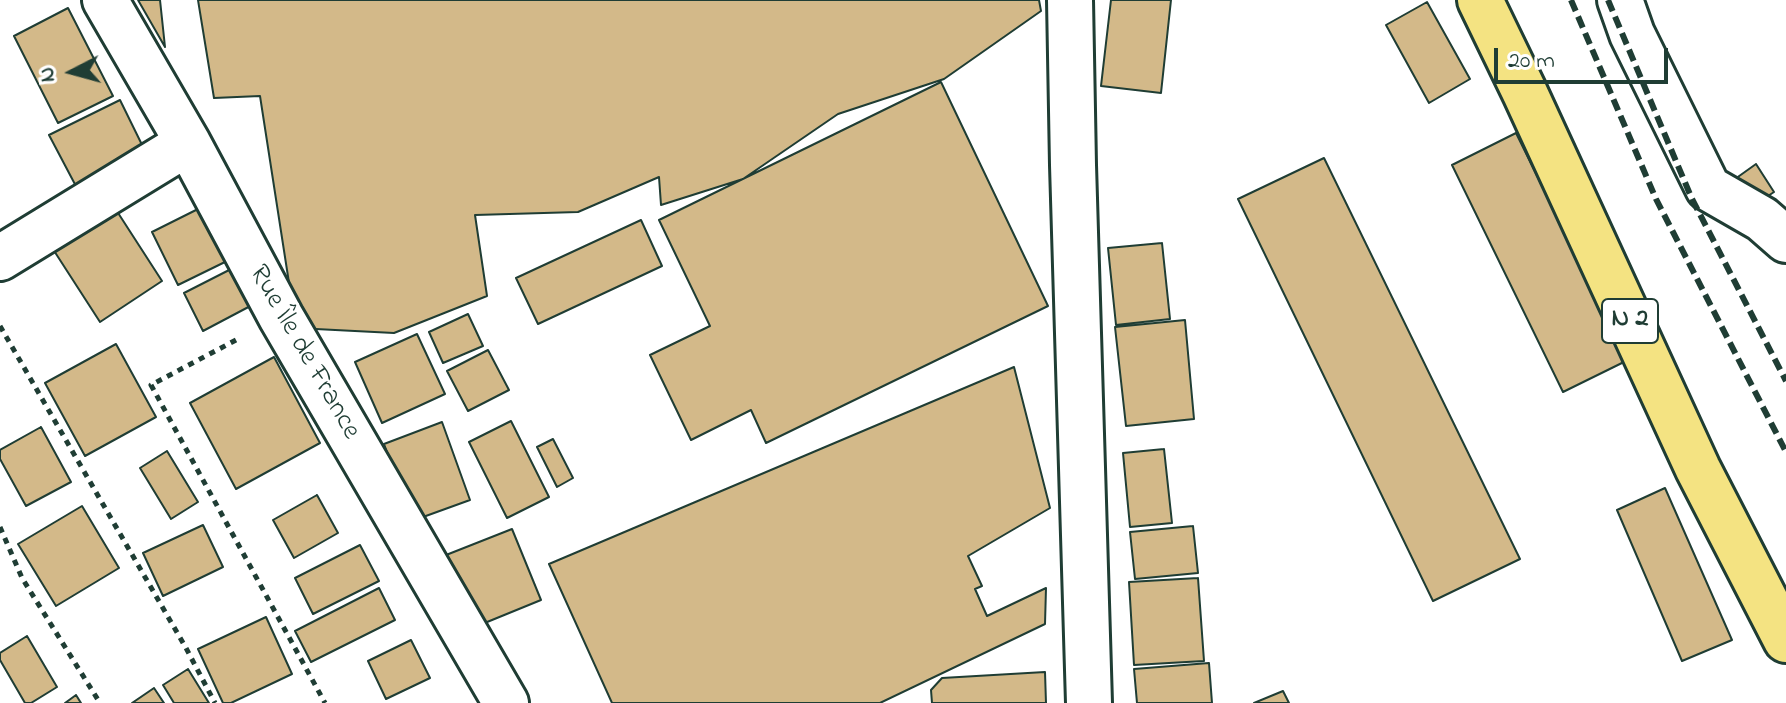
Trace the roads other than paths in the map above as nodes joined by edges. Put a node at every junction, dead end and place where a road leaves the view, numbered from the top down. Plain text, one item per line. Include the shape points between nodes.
1 (105, 0) edge
2 (1070, 0) edge
3 (1480, 0) edge
4 (1620, 0) edge
5 (188, 143) junction
6 (1786, 240) edge
7 (0, 258) edge
8 (1786, 640) edge
9 (506, 703) edge
10 (1089, 703) edge

1 - 5 street, Rue Île de France
2 - 10 street
3 - 8 main road, N 2 via 1698,469
4 - 6 street via 1708,188 1762,219
5 - 7 street
5 - 9 street, Rue Île de France via 281,317

